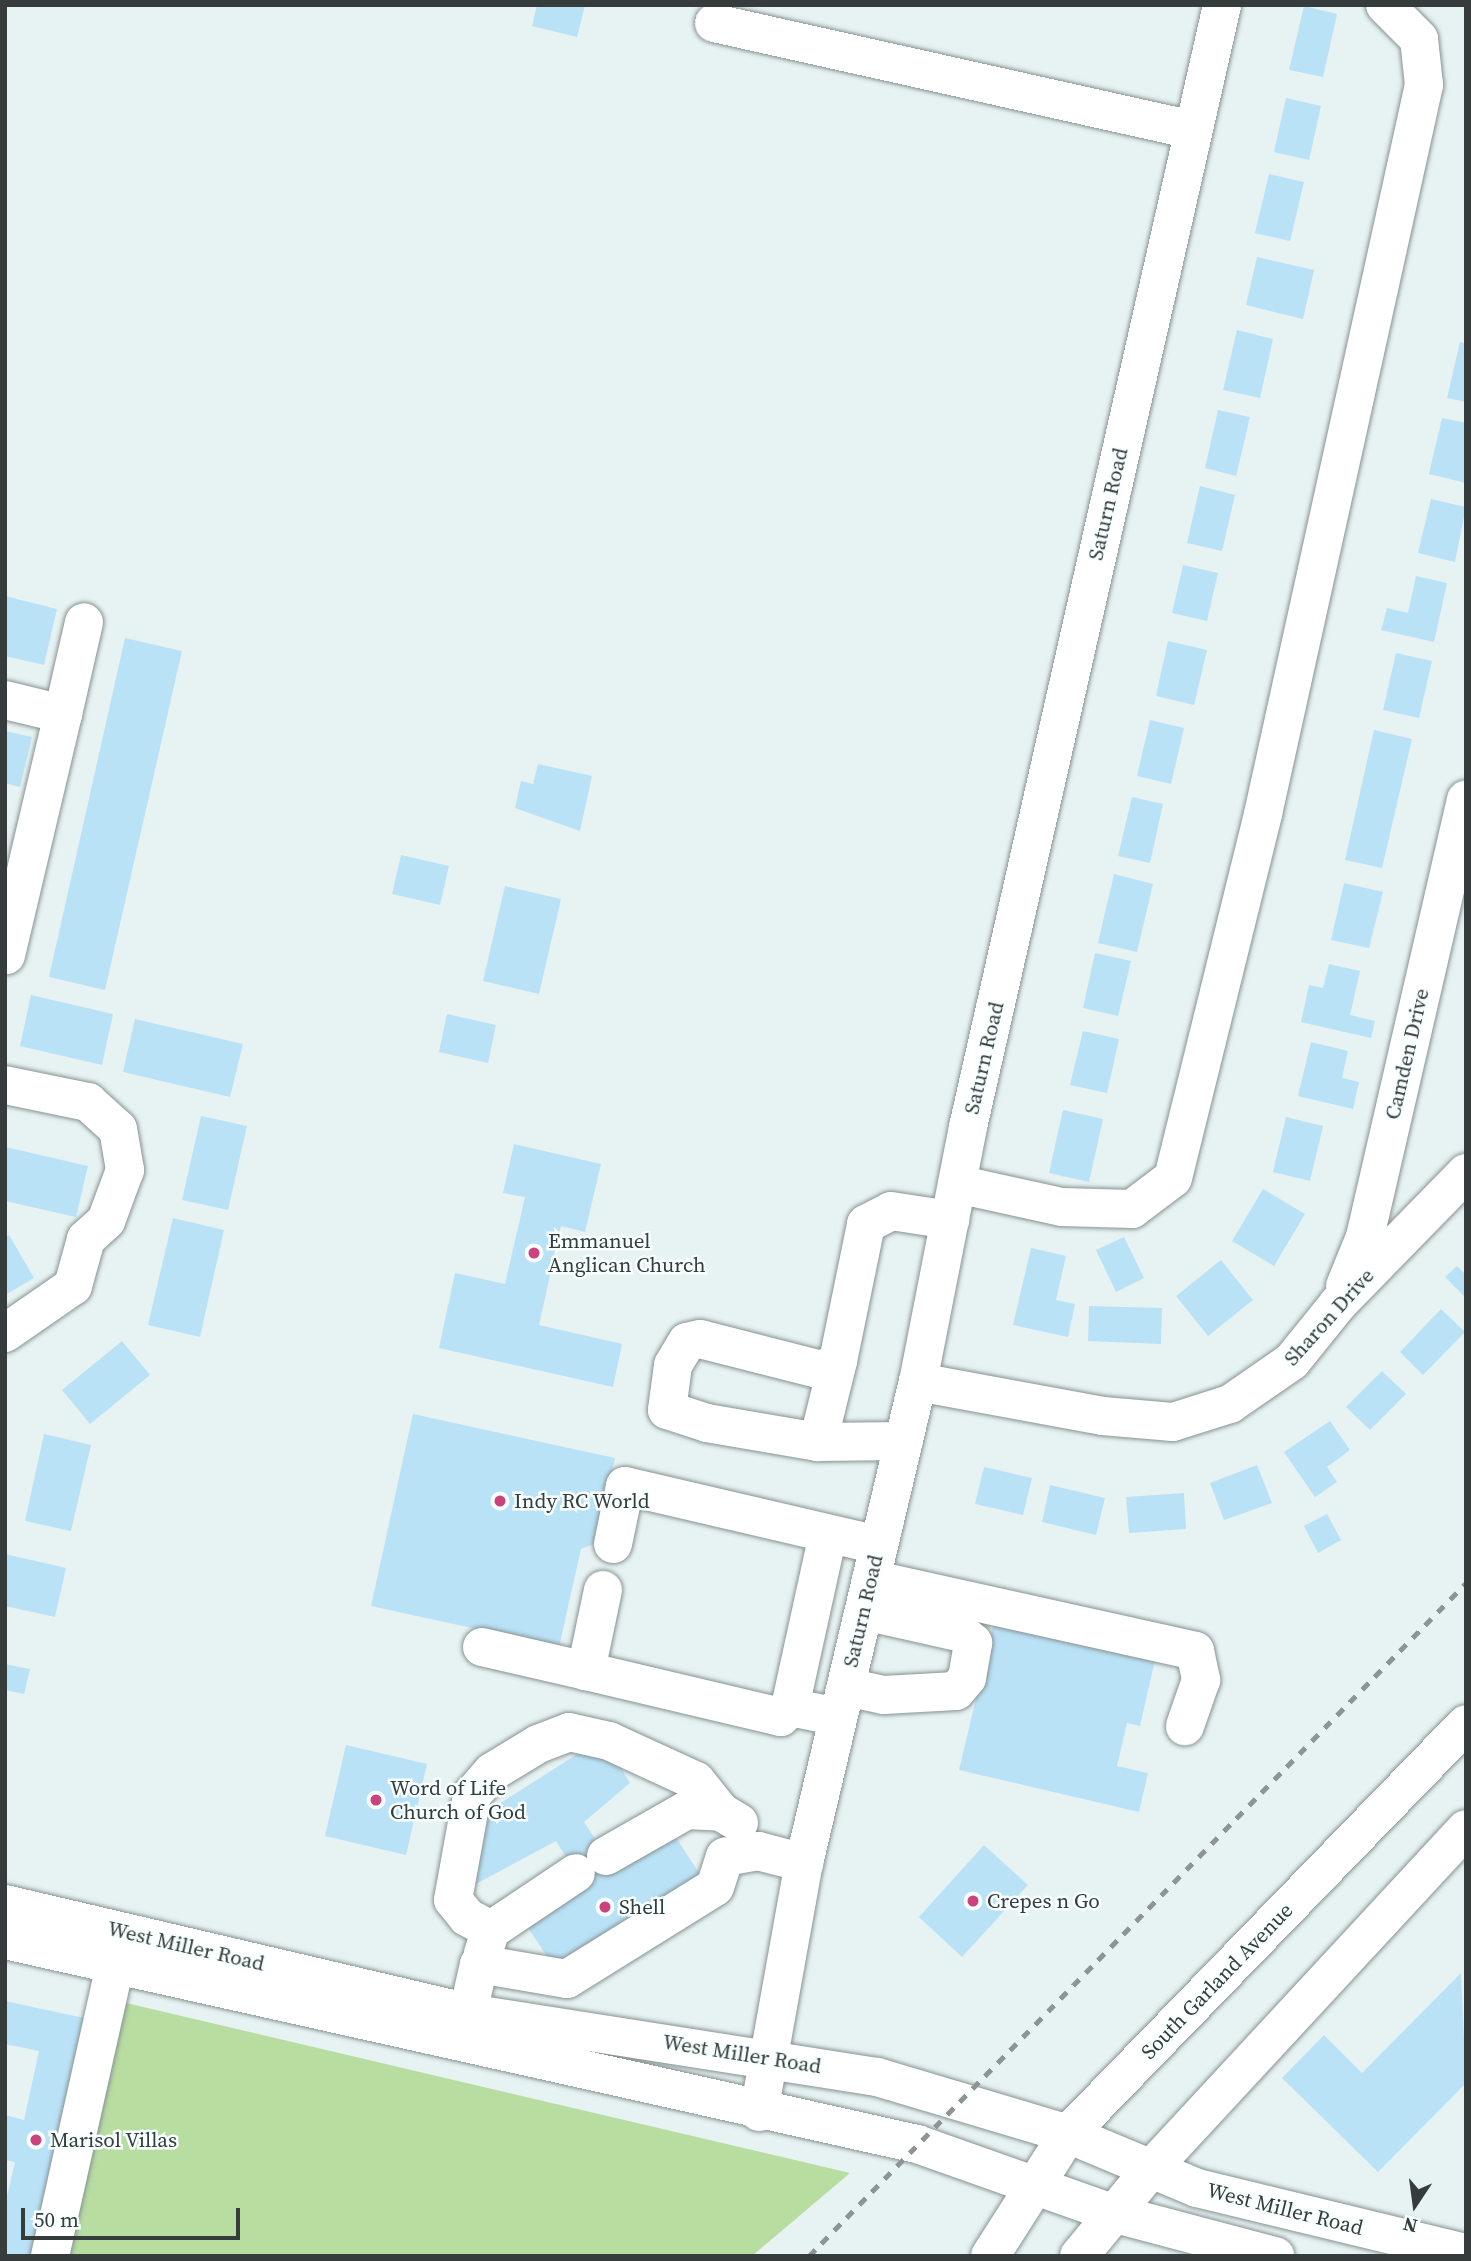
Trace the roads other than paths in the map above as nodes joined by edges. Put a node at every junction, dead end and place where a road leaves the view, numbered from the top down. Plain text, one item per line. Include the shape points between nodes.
1 (1222, 5) edge
2 (1385, 5) edge
3 (714, 23) dead end
4 (1193, 130) junction
5 (85, 622) dead end
6 (5, 700) edge
7 (63, 714) junction
8 (1466, 800) edge
9 (6, 955) edge
10 (5, 1085) edge
11 (1466, 1173) edge
12 (953, 1202) junction
13 (1338, 1304) junction
14 (5, 1333) edge
15 (838, 1361) junction
16 (918, 1382) junction
17 (904, 1441) junction
18 (818, 1442) junction
19 (828, 1534) junction
20 (613, 1544) dead end
21 (871, 1578) junction
22 (603, 1590) dead end
23 (482, 1647) dead end
24 (586, 1671) junction
25 (842, 1702) junction
26 (790, 1707) junction
27 (1466, 1724) edge
28 (1185, 1726) dead end
29 (721, 1812) junction
30 (1466, 1829) edge
31 (758, 1851) junction
32 (804, 1863) junction
33 (5, 1904) edge
34 (5, 1940) edge
35 (485, 1947) junction
36 (115, 1966) junction
37 (468, 2012) junction
38 (767, 2056) junction
39 (759, 2112) junction
40 (1069, 2134) junction
41 (1151, 2169) junction
42 (1033, 2183) junction
43 (1112, 2213) junction
44 (1466, 2253) edge
45 (50, 2256) edge
46 (990, 2256) edge
47 (1079, 2256) edge
48 (1275, 2256) edge

1 - 4 main road, Saturn Road
2 - 12 main road via 1419,39 1424,85 1262,814 1173,1178 1132,1209
3 - 4 main road
4 - 12 main road, Saturn Road
5 - 7 main road
6 - 7 main road
7 - 9 main road
8 - 13 main road, Camden Drive via 1365,1237
10 - 14 main road via 88,1102 118,1129 125,1170 106,1221 86,1239 73,1286
11 - 13 main road, Sharon Drive
12 - 15 main road via 891,1211 866,1224
12 - 16 main road, Saturn Road
13 - 16 main road, Sharon Drive via 1292,1361 1230,1404 1173,1422 1103,1416
15 - 18 main road
15 - 18 main road via 822,1370 700,1339 687,1342 673,1365 667,1410 707,1423
16 - 17 main road, Saturn Road
17 - 18 main road
17 - 21 main road, Saturn Road
19 - 20 main road via 625,1486
19 - 21 main road
19 - 26 main road
21 - 25 main road, Saturn Road
21 - 25 main road via 973,1643 967,1678 956,1691
21 - 28 main road via 1195,1651 1201,1680
22 - 24 main road
23 - 24 main road
24 - 26 main road via 781,1717
25 - 26 main road
25 - 32 main road, Saturn Road
27 - 40 main road, South Garland Avenue
29 - 31 main road via 739,1823
29 - 35 main road via 687,1810 591,1865
29 - 35 main road via 713,1794 696,1781 609,1741 569,1732 538,1744 492,1772 472,1795 453,1900
30 - 41 main road
31 - 32 main road
31 - 35 main road via 725,1857 715,1887 567,1979
32 - 38 main road, Saturn Road
33 - 37 main road, West Miller Road
34 - 36 main road, West Miller Road
35 - 37 main road
36 - 39 main road, West Miller Road
36 - 45 main road
37 - 38 main road, West Miller Road
38 - 39 main road, Saturn Road
38 - 40 main road, West Miller Road via 965,2099
39 - 42 main road, West Miller Road via 917,2144
40 - 41 main road, West Miller Road
40 - 42 main road, South Garland Avenue
41 - 43 main road
41 - 44 main road, West Miller Road via 1196,2188
42 - 43 main road, West Miller Road
42 - 46 main road, South Garland Avenue
43 - 47 main road
43 - 48 main road, West Miller Road

